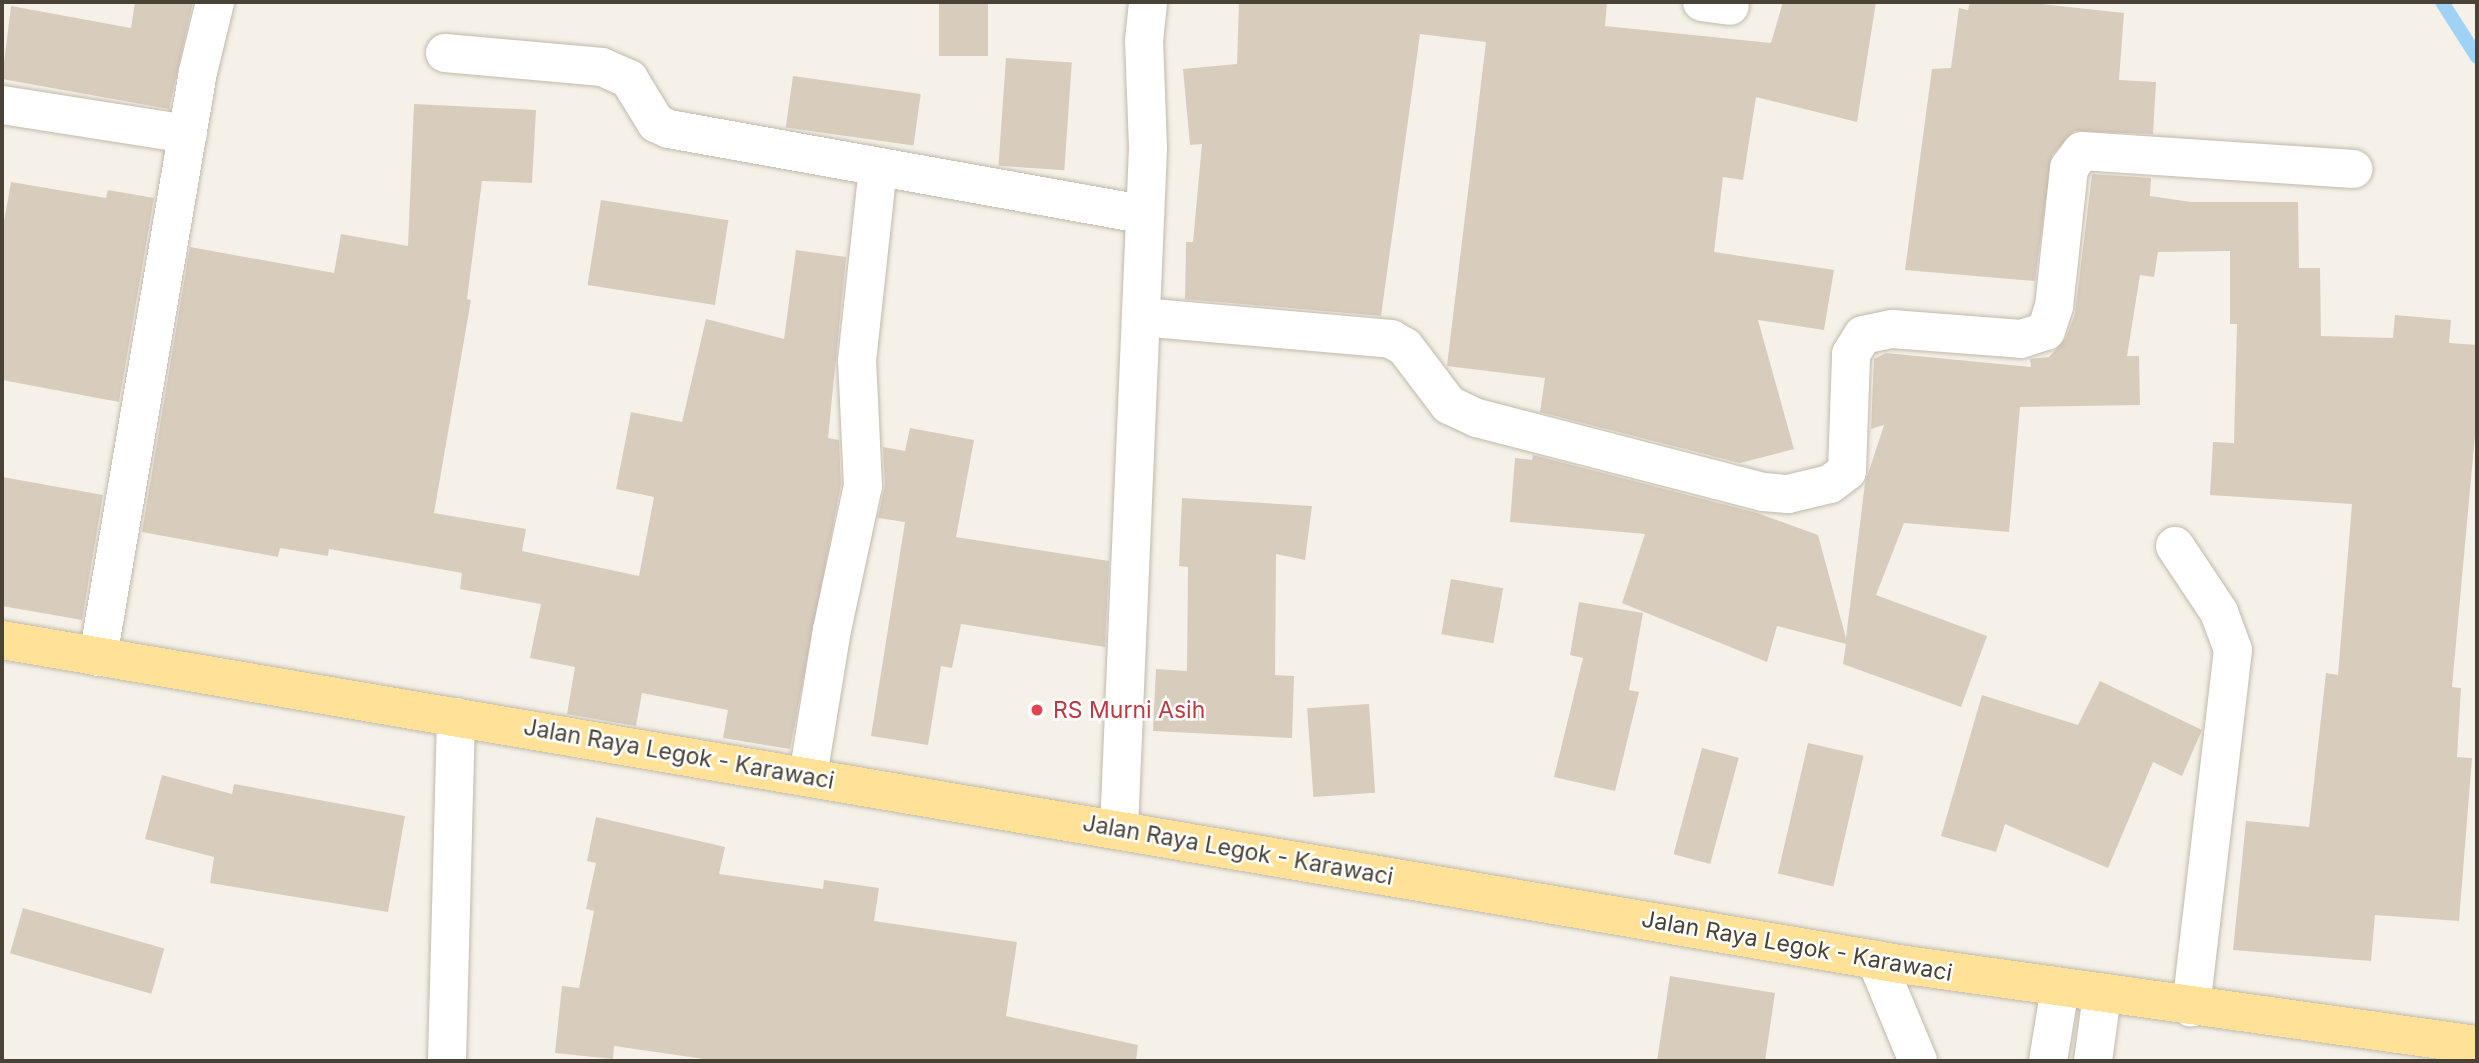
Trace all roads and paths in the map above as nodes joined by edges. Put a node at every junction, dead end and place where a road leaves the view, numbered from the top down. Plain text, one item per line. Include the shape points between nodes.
1 (215, 2) edge
2 (1148, 2) edge
3 (445, 53) dead end
4 (2, 104) edge
5 (188, 134) junction
6 (878, 167) junction
7 (2353, 169) dead end
8 (1145, 215) junction
9 (1141, 317) junction
10 (2175, 546) dead end
11 (2, 640) edge
12 (98, 657) junction
13 (456, 717) junction
14 (808, 776) junction
15 (1119, 829) junction
16 (1876, 960) junction
17 (2060, 988) junction
18 (2102, 995) junction
19 (2191, 1008) junction
20 (2477, 1045) edge
21 (447, 1061) edge
22 (1918, 1061) edge
23 (2048, 1061) edge
24 (2093, 1061) edge

1 - 5 street
2 - 8 street
3 - 6 street via 602,67 629,79 656,123 669,129
4 - 5 street
5 - 12 street
6 - 8 street
6 - 14 street via 857,361 863,486 832,630
7 - 9 street via 2082,151 2069,168 2054,307 2046,331 2021,339 1892,329 1863,335 1851,354 1847,471 1829,484 1788,494 1765,492 1477,418 1449,405 1405,347 1391,339
8 - 9 street
9 - 15 street
10 - 19 street via 2219,612 2233,650
11 - 12 main road, Jalan Raya Legok - Karawaci
12 - 13 main road, Jalan Raya Legok - Karawaci
13 - 14 main road, Jalan Raya Legok - Karawaci
13 - 21 street
14 - 15 main road, Jalan Raya Legok - Karawaci
15 - 16 main road, Jalan Raya Legok - Karawaci
16 - 17 main road, Jalan Raya Legok - Karawaci
16 - 22 street
17 - 18 main road, Jalan Raya Legok - Karawaci
17 - 23 street
18 - 19 main road, Jalan Raya Legok - Karawaci
18 - 24 street
19 - 20 main road, Jalan Raya Legok - Karawaci

